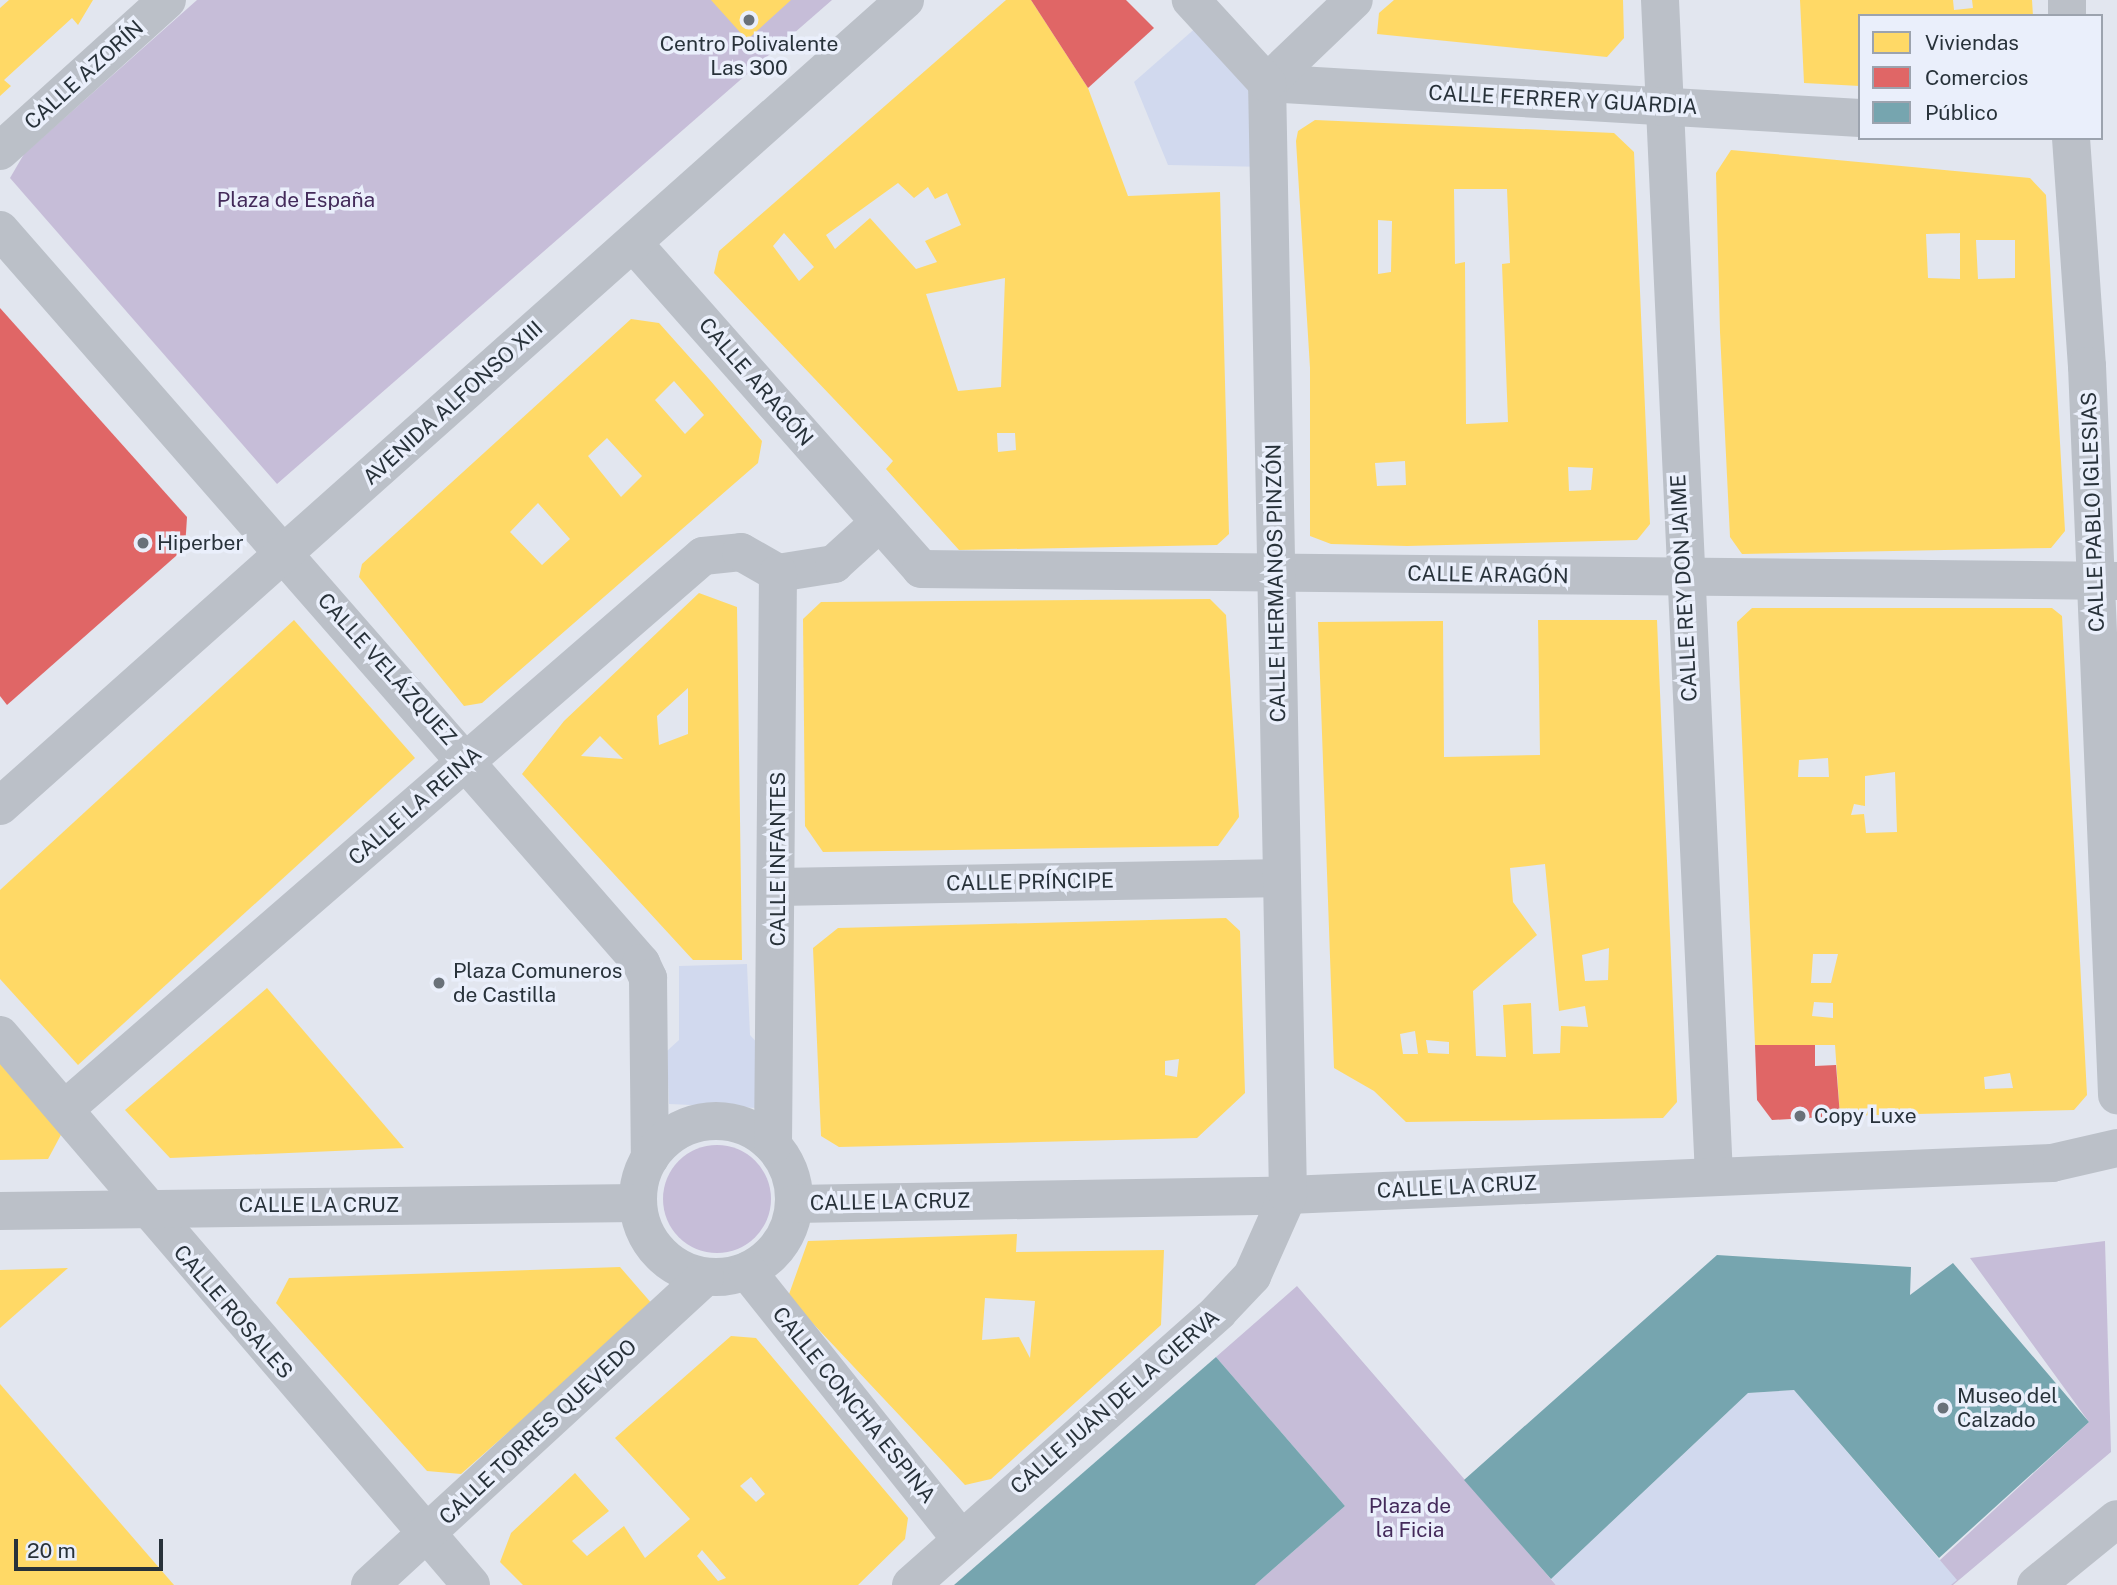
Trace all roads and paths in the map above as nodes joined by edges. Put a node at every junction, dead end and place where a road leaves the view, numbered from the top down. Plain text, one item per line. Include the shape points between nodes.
1 (167, 0) edge
2 (905, 0) edge
3 (1191, 0) edge
4 (1354, 0) edge
5 (1660, 0) edge
6 (1267, 83) junction
7 (1662, 105) junction
8 (1858, 118) edge
9 (2071, 140) edge
10 (0, 150) edge
11 (0, 230) edge
12 (633, 243) junction
13 (2102, 366) edge
14 (880, 522) junction
15 (283, 554) junction
16 (778, 573) junction
17 (1276, 573) junction
18 (1683, 577) junction
19 (2106, 581) edge
20 (468, 760) junction
21 (0, 806) edge
22 (1282, 878) junction
23 (778, 887) junction
24 (0, 1035) edge
25 (2117, 1095) edge
26 (66, 1108) junction
27 (773, 1145) junction
28 (2117, 1148) edge
29 (650, 1158) junction
30 (1713, 1176) junction
31 (1288, 1195) junction
32 (638, 1203) junction
33 (794, 1204) junction
34 (142, 1207) junction
35 (0, 1211) edge
36 (747, 1271) junction
37 (705, 1277) junction
38 (2117, 1520) edge
39 (425, 1537) junction
40 (960, 1538) junction
41 (370, 1585) edge
42 (471, 1585) edge
43 (911, 1585) edge
44 (2036, 1585) edge

1 - 10 street, CALLE AZORÍN
2 - 12 street, AVENIDA ALFONSO XIII
3 - 6 street
4 - 6 street
5 - 7 street, CALLE REY DON JAIME
6 - 7 street, CALLE FERRER Y GUARDIA
6 - 17 street, CALLE HERMANOS PINZÓN
7 - 8 street, CALLE FERRER Y GUARDIA
7 - 18 street, CALLE REY DON JAIME
9 - 13 street, CALLE PABLO IGLESIAS
11 - 15 street, CALLE VELÁZQUEZ
12 - 14 street, CALLE ARAGÓN
12 - 15 street, AVENIDA ALFONSO XIII
13 - 19 street, CALLE PABLO IGLESIAS
14 - 16 street via 834,564
14 - 17 street, CALLE ARAGÓN via 921,569
15 - 20 street, CALLE VELÁZQUEZ
15 - 21 street, AVENIDA ALFONSO XIII
16 - 20 street, CALLE LA REINA via 741,552 703,556
16 - 23 street, CALLE INFANTES
17 - 18 street, CALLE ARAGÓN
17 - 22 street, CALLE HERMANOS PINZÓN
18 - 19 street, CALLE ARAGÓN
18 - 30 street, CALLE REY DON JAIME
19 - 25 street, CALLE PABLO IGLESIAS
20 - 26 street, CALLE LA REINA
20 - 29 street, CALLE VELÁZQUEZ via 645,970
22 - 23 street, CALLE PRÍNCIPE
22 - 31 street, CALLE HERMANOS PINZÓN
23 - 27 street, CALLE INFANTES
24 - 26 street, CALLE ROSALES
26 - 34 street, CALLE ROSALES
27 - 29 street via 743,1126 708,1121 674,1133
27 - 33 street via 785,1162
28 - 30 street, CALLE LA CRUZ via 2052,1164
29 - 32 street
30 - 31 street, CALLE LA CRUZ
31 - 33 street, CALLE LA CRUZ
31 - 40 street, CALLE JUAN DE LA CIERVA via 1252,1276 1218,1312
32 - 34 street, CALLE LA CRUZ
32 - 37 street via 658,1252
33 - 36 street via 785,1237
34 - 35 street, CALLE LA CRUZ
34 - 39 street, CALLE ROSALES
36 - 37 street
36 - 40 street, CALLE CONCHA ESPINA
37 - 39 street, CALLE TORRES QUEVEDO
38 - 44 street
39 - 41 street, CALLE TORRES QUEVEDO
39 - 42 street, CALLE ROSALES
40 - 43 street, CALLE JUAN DE LA CIERVA

